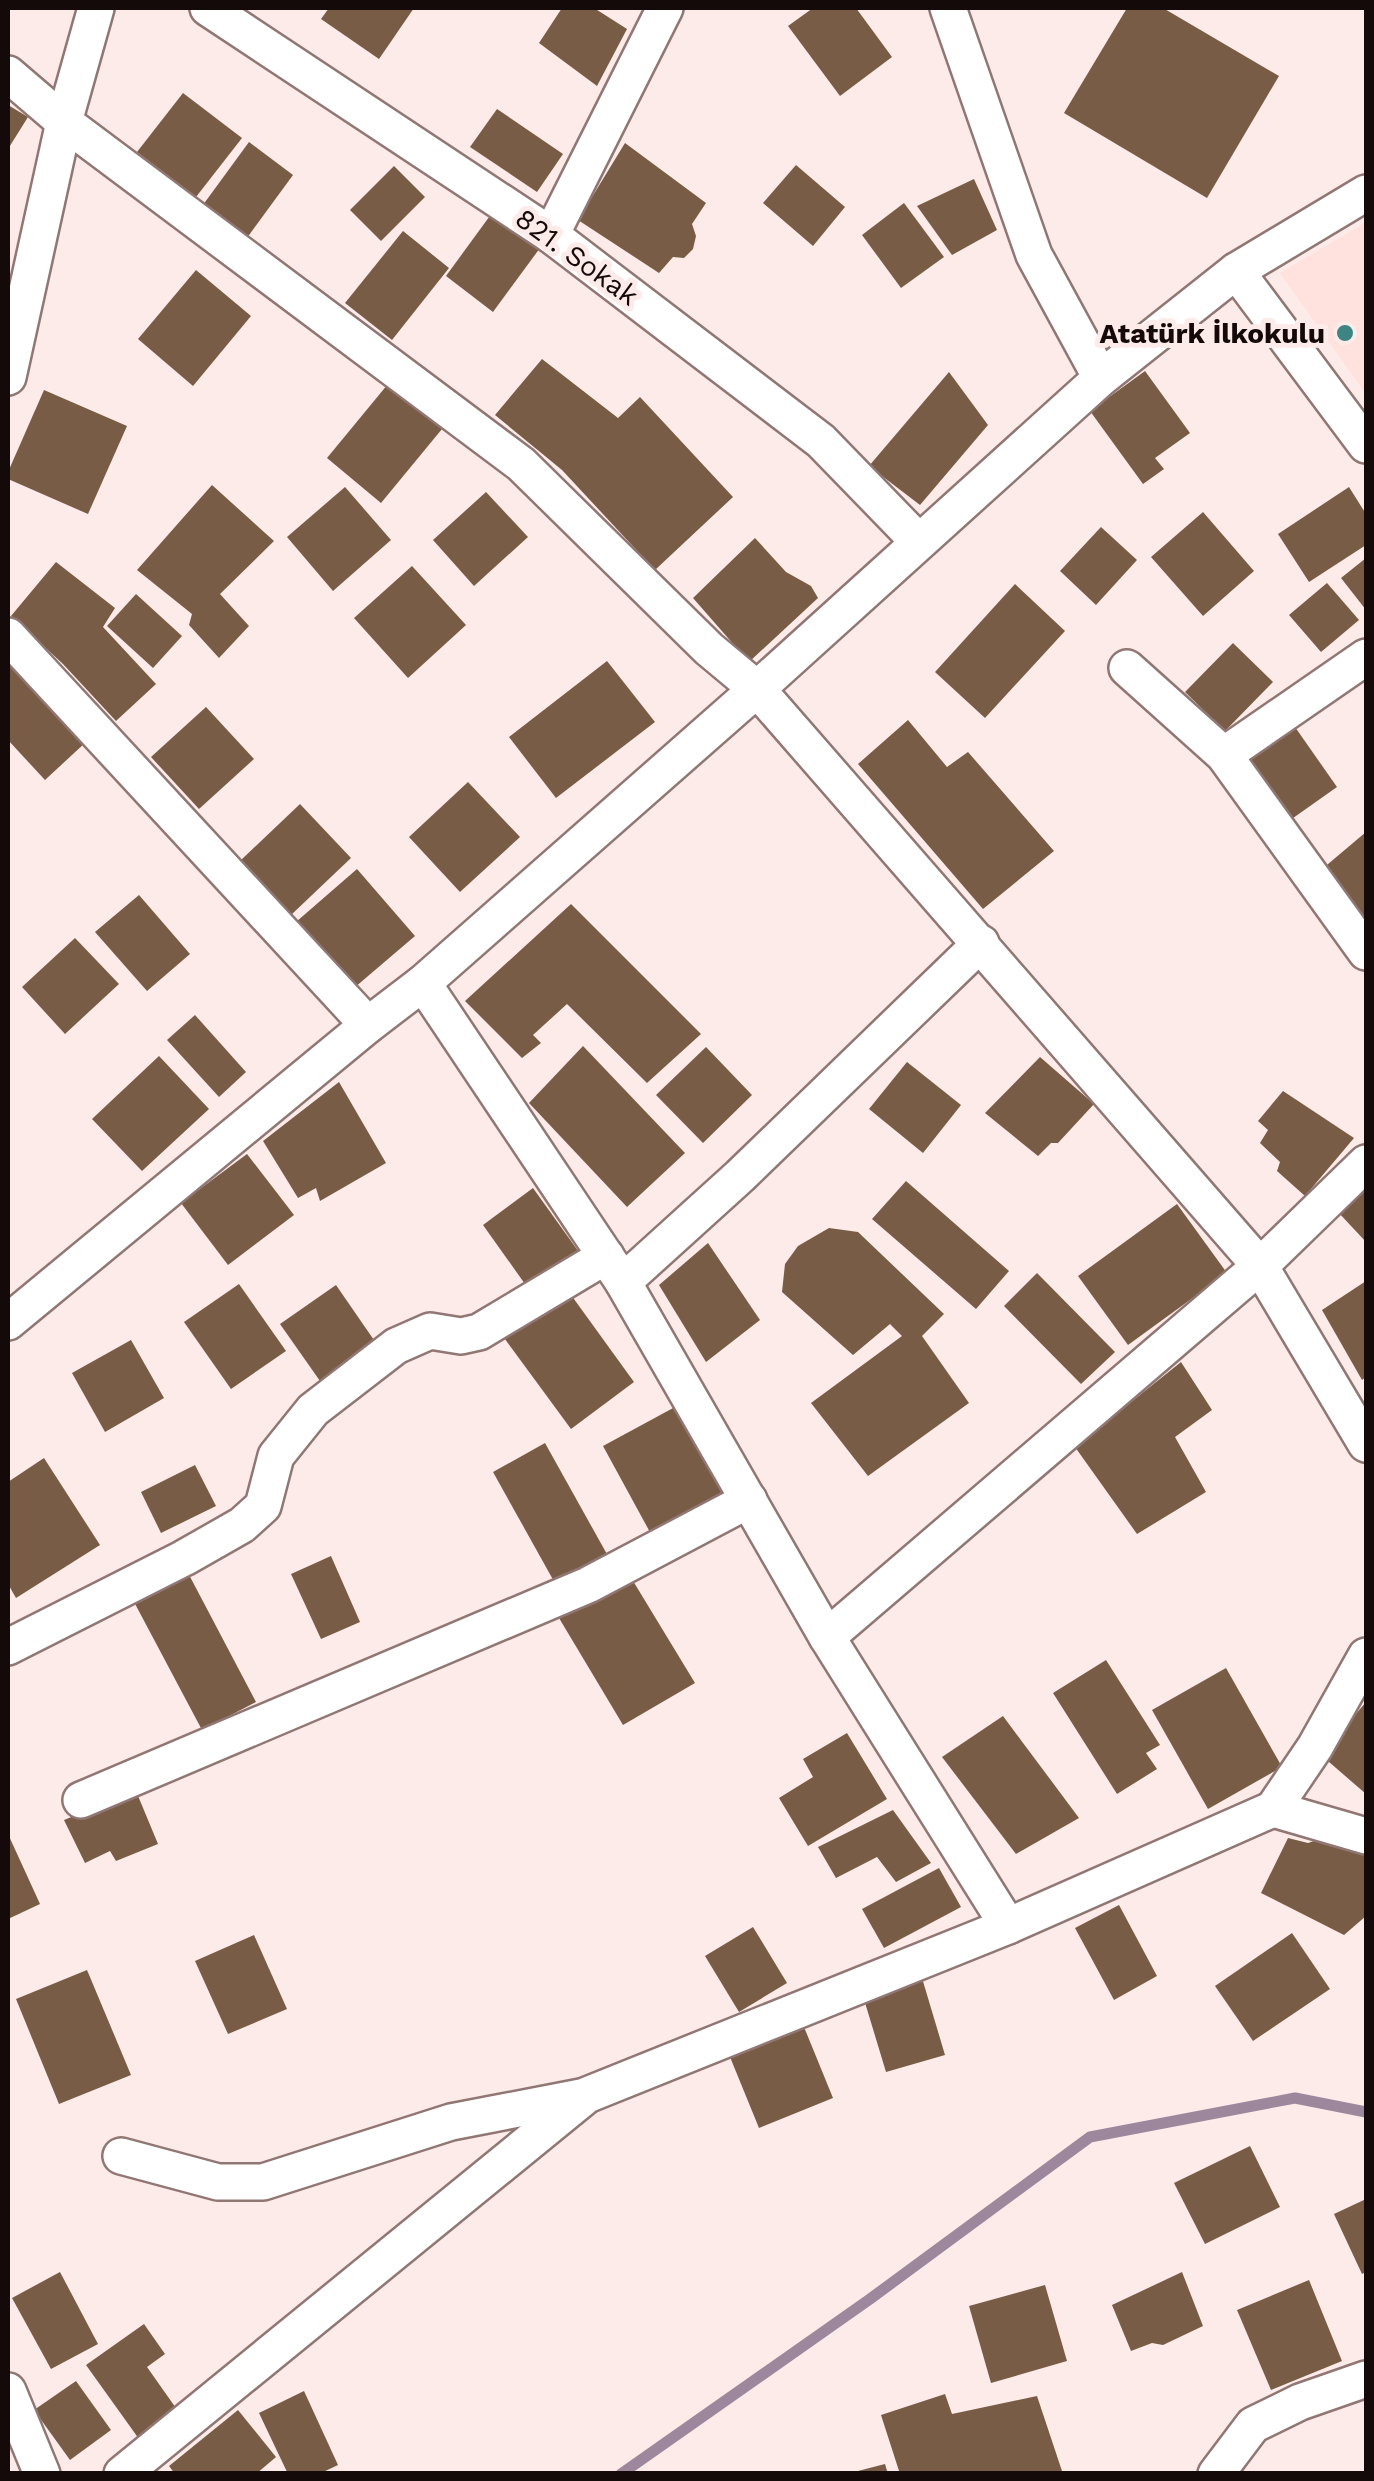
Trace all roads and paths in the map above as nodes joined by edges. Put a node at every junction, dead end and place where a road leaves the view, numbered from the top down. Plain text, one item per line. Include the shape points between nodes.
1 (96, 8) edge
2 (208, 8) edge
3 (666, 8) edge
4 (948, 8) edge
5 (8, 74) edge
6 (64, 122) junction
7 (1366, 192) edge
8 (551, 235) junction
9 (1236, 271) junction
10 (8, 377) edge
11 (1100, 378) junction
12 (1366, 445) edge
13 (918, 542) junction
14 (8, 636) edge
15 (1366, 657) edge
16 (1127, 668) dead end
17 (757, 689) junction
18 (1224, 755) junction
19 (980, 943) junction
20 (1366, 952) edge
21 (423, 984) junction
22 (368, 1025) junction
23 (1366, 1164) edge
24 (1260, 1266) junction
25 (614, 1269) junction
26 (8, 1322) edge
27 (1366, 1444) edge
28 (749, 1500) junction
29 (828, 1637) junction
30 (8, 1646) edge
31 (1366, 1656) edge
32 (81, 1800) dead end
33 (1273, 1809) junction
34 (1366, 1836) edge
35 (1008, 1926) junction
36 (586, 2096) junction
37 (122, 2156) dead end
38 (1366, 2379) edge
39 (8, 2391) edge
40 (42, 2474) edge
41 (122, 2474) edge
42 (1216, 2474) edge

1 - 6 street
2 - 8 street, 821. Sokak
3 - 8 street
4 - 11 street via 1034,255
5 - 6 street
6 - 10 street
6 - 17 street via 521,464
7 - 9 street
8 - 13 street, 821. Sokak via 820,440
9 - 11 street
9 - 12 street
11 - 13 street
13 - 17 street
14 - 22 street
15 - 18 street
16 - 18 street
17 - 19 street
17 - 21 street
18 - 20 street
19 - 24 street
19 - 25 street via 740,1176
21 - 22 street
21 - 25 street
22 - 26 street
23 - 24 street
24 - 27 street
24 - 29 street
25 - 28 street
25 - 30 street via 479,1332 430,1331 396,1346 313,1410 276,1456 263,1506 242,1525
28 - 29 street
28 - 32 street via 588,1585
29 - 35 street
31 - 33 street
33 - 34 street
33 - 35 street
35 - 36 street
36 - 37 street via 451,2122 263,2182 218,2182
36 - 41 street
38 - 42 street via 1253,2425
39 - 40 street

